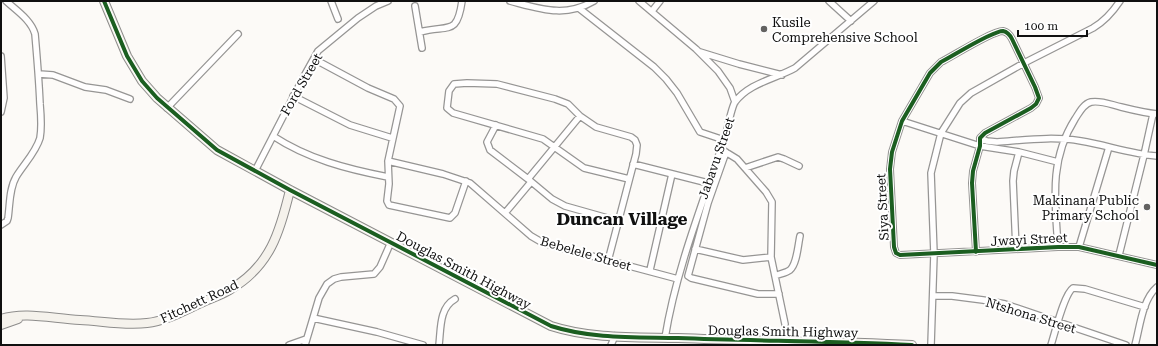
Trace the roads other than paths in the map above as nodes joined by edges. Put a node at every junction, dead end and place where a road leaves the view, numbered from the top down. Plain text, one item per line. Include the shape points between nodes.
1 (6, 1) edge
2 (104, 1) edge
3 (331, 1) edge
4 (388, 1) edge
5 (462, 1) edge
6 (510, 1) edge
7 (594, 1) edge
8 (639, 1) edge
9 (660, 1) edge
10 (829, 1) edge
11 (874, 1) edge
12 (1120, 1) edge
13 (375, 4) edge
14 (415, 6) dead end
15 (580, 9) junction
16 (652, 11) junction
17 (338, 19) dead end
18 (851, 21) junction
19 (420, 32) junction
20 (238, 34) dead end
21 (422, 48) dead end
22 (700, 52) junction
23 (1, 56) edge
24 (314, 58) junction
25 (1024, 64) junction
26 (39, 74) junction
27 (782, 75) junction
28 (294, 96) junction
29 (130, 99) dead end
30 (735, 102) junction
31 (168, 109) junction
32 (1, 110) edge
33 (1155, 114) edge
34 (580, 116) junction
35 (902, 121) junction
36 (496, 125) junction
37 (940, 133) junction
38 (273, 136) junction
39 (392, 138) junction
40 (980, 138) junction
41 (1064, 139) junction
42 (724, 140) junction
43 (555, 146) junction
44 (980, 146) junction
45 (1109, 147) junction
46 (723, 151) junction
47 (1019, 152) junction
48 (1144, 155) junction
49 (1157, 156) edge
50 (388, 161) junction
51 (1058, 162) junction
52 (633, 164) junction
53 (799, 166) dead end
54 (745, 168) junction
55 (255, 171) junction
56 (672, 174) junction
57 (388, 177) junction
58 (629, 179) junction
59 (530, 180) junction
60 (466, 181) junction
61 (708, 183) junction
62 (290, 190) junction
63 (505, 213) junction
64 (618, 221) junction
65 (1, 225) edge
66 (800, 236) dead end
67 (391, 242) junction
68 (1058, 247) junction
69 (1079, 247) junction
70 (695, 249) junction
71 (1016, 249) junction
72 (976, 252) junction
73 (934, 254) junction
74 (900, 255) joint
75 (1119, 255) junction
76 (771, 258) junction
77 (608, 261) junction
78 (1157, 265) edge
79 (650, 270) junction
80 (775, 276) junction
81 (678, 279) junction
82 (1157, 287) edge
83 (779, 294) junction
84 (933, 296) junction
85 (455, 299) dead end
86 (1145, 307) junction
87 (26, 316) junction
88 (313, 318) junction
89 (1, 319) edge
90 (1058, 322) junction
91 (785, 324) dead end
92 (1, 325) edge
93 (615, 336) junction
94 (399, 338) junction
95 (665, 338) junction
96 (305, 342) edge
97 (765, 343) edge
98 (809, 343) edge
99 (290, 345) edge
100 (398, 345) edge
101 (423, 345) edge
102 (439, 345) edge
103 (611, 345) edge
104 (912, 345) edge
105 (931, 345) edge
106 (1051, 345) edge
107 (1126, 345) edge
108 (1135, 345) edge

1 - 26 street via 33,28
2 - 31 street, Douglas Smith Highway via 127,56 149,89
3 - 17 street
4 - 13 street, Ford Street
5 - 19 street via 460,15 454,25
6 - 15 street via 552,11
7 - 15 street
8 - 16 street
9 - 16 street
10 - 18 street
11 - 18 street, Jabavu Street
12 - 25 street via 1112,14 1098,25
13 - 24 street, Ford Street via 318,51
14 - 19 street
15 - 42 street via 666,79 700,132
16 - 22 street
18 - 27 street, Jabavu Street via 795,68
19 - 21 street
20 - 31 street
22 - 27 street
22 - 30 street via 728,84
23 - 32 street via 4,98
24 - 28 street, Ford Street
24 - 39 street via 397,102 400,107
25 - 35 street, Siya Street via 1009,34 1003,31 996,32 936,66
25 - 37 street via 971,93 960,103
25 - 40 street via 1039,96 1038,101 1031,108
26 - 29 street via 53,75 85,88 106,90
26 - 65 street via 40,137 14,183 8,218
27 - 30 street, Jabavu Street via 753,87
28 - 38 street, Ford Street
28 - 39 street via 350,125
30 - 42 street, Jabavu Street
31 - 55 street, Douglas Smith Highway via 217,150
33 - 41 street via 1097,102 1088,103
33 - 48 street
34 - 36 street via 562,101 505,85 454,84 449,91 447,104 450,112
34 - 43 street
34 - 52 street via 600,129 636,140
35 - 37 street
35 - 74 street, Siya Street via 892,152 890,169 894,247
36 - 43 street via 543,139
36 - 59 street via 487,142 490,150
37 - 44 street
37 - 73 street via 931,173
38 - 55 street, Ford Street
38 - 57 street via 317,159 355,171
39 - 50 street
40 - 41 street via 997,142
40 - 44 street
41 - 45 street
41 - 51 street
42 - 46 street, Jabavu Street
43 - 58 street via 584,168
43 - 59 street
44 - 47 street
44 - 72 street via 972,183
45 - 48 street
45 - 69 street
46 - 54 street
46 - 61 street, Jabavu Street
46 - 70 street
47 - 51 street
47 - 71 street via 1013,180
48 - 49 street
48 - 75 street
50 - 57 street
50 - 60 street, Bebelele Street
51 - 68 street via 1054,192
52 - 56 street
52 - 58 street
53 - 54 street via 778,157
54 - 76 street via 772,202
55 - 62 street, Douglas Smith Highway
56 - 61 street
56 - 79 street
57 - 60 street via 388,205 448,218 455,213
58 - 64 street
59 - 63 street
59 - 64 street via 558,203
60 - 63 street, Bebelele Street
61 - 81 street, Jabavu Street
62 - 67 street, Douglas Smith Highway
62 - 87 street, Fitchett Road via 280,228 267,256 251,274 230,290 166,319 146,323
63 - 77 street, Bebelele Street via 538,241
64 - 77 street
66 - 80 street via 793,266
67 - 88 street via 380,267 374,274 341,277 327,284 321,293
67 - 93 street, Douglas Smith Highway via 551,326 576,333
68 - 69 street, Jwayi Street
68 - 71 street, Jwayi Street
69 - 75 street, Jwayi Street
70 - 76 street via 743,260
70 - 83 street via 688,274 691,278 758,294
71 - 72 street, Jwayi Street
72 - 73 street, Jwayi Street
73 - 74 street, Jwayi Street
73 - 84 street
75 - 78 street, Jwayi Street
76 - 80 street
77 - 79 street, Bebelele Street
79 - 81 street, Bebelele Street
80 - 83 street
81 - 95 street, Jabavu Street
82 - 86 street
83 - 91 street
84 - 90 street, Ntshona Street via 952,296 1005,304
84 - 105 street
85 - 102 street via 443,312
86 - 90 street via 1085,289 1073,288
86 - 108 street
87 - 89 street, Fitchett Road
87 - 92 street, Fitchett Road
88 - 94 street
88 - 96 street
90 - 106 street
90 - 107 street, Ntshona Street
93 - 95 street, Douglas Smith Highway
93 - 103 street
94 - 100 street
94 - 101 street
95 - 97 street, Douglas Smith Highway
96 - 99 street
97 - 98 street, Douglas Smith Highway
98 - 104 street, Douglas Smith Highway

